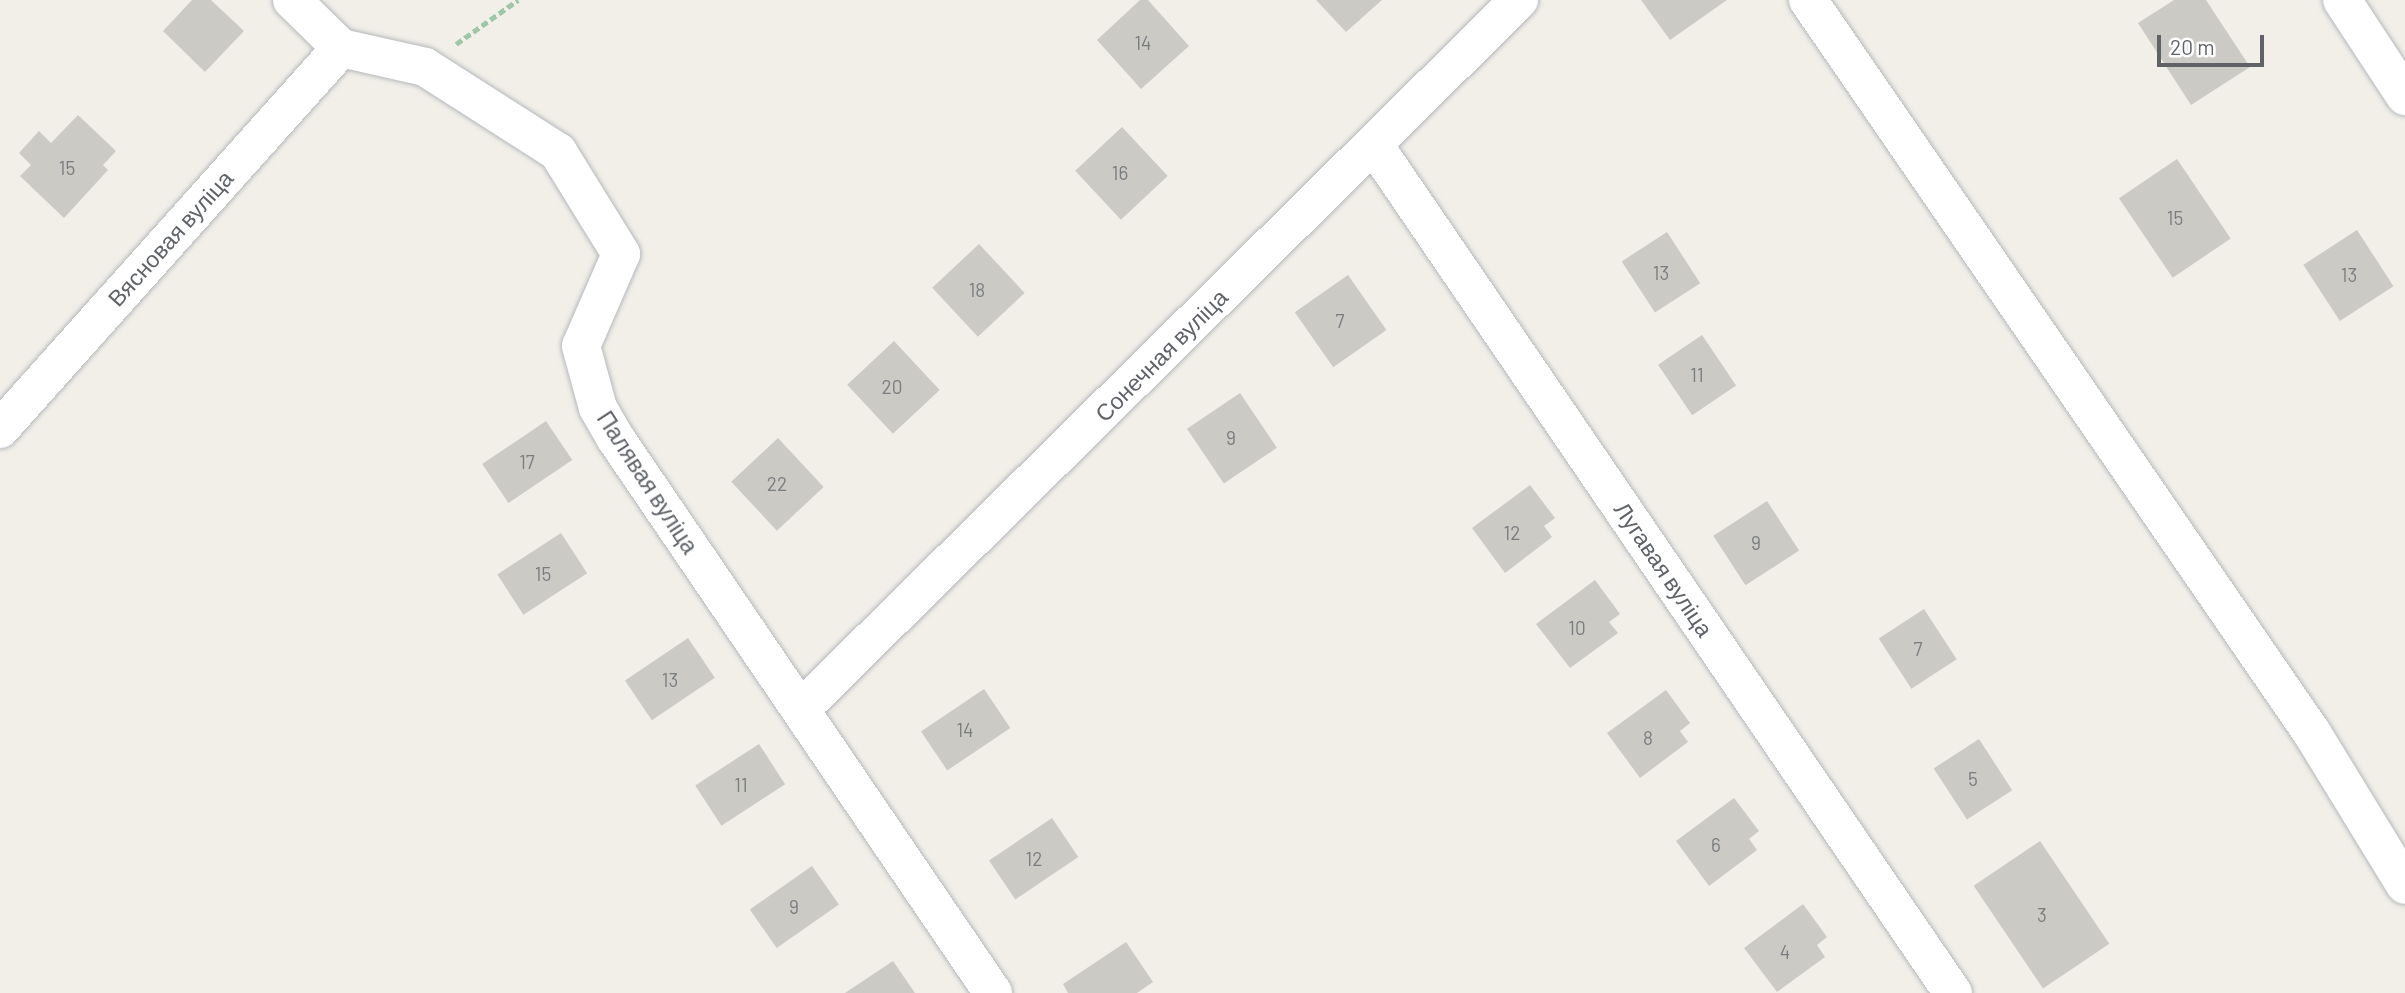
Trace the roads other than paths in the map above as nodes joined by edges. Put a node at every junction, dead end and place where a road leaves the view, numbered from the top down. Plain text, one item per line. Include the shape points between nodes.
1 (292, 0) edge
2 (1519, 0) edge
3 (1808, 0) edge
4 (2342, 0) edge
5 (341, 48) junction
6 (2405, 96) edge
7 (1374, 145) junction
8 (0, 429) edge
9 (801, 709) junction
10 (2405, 885) edge
11 (993, 993) edge
12 (1953, 993) edge

1 - 5 street
2 - 7 street, Сонечная вуліца
3 - 10 street via 2312,733
4 - 6 street
5 - 8 street, Вясновая вуліца
5 - 9 street, Палявая вуліца via 425,67 558,152 621,254 581,346 598,408
7 - 9 street, Сонечная вуліца
7 - 12 street, Лугавая вуліца
9 - 11 street, Палявая вуліца

